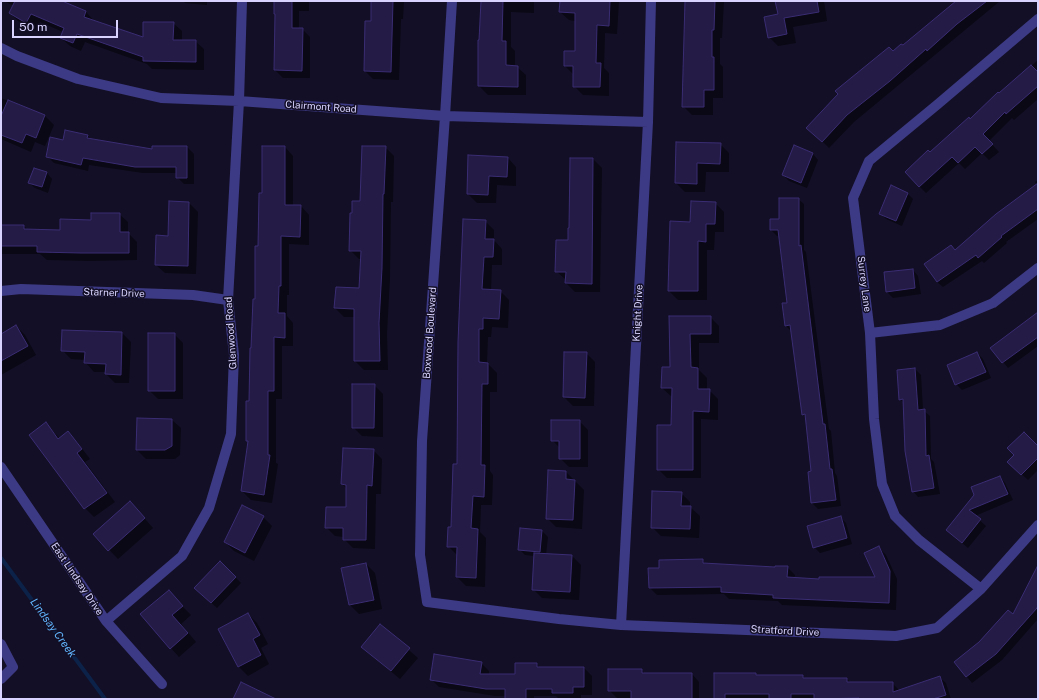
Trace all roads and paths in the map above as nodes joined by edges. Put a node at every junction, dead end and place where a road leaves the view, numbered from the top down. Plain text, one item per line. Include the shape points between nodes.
1 (242, 1) edge
2 (452, 1) edge
3 (651, 1) edge
4 (1038, 19) edge
5 (1, 48) edge
6 (239, 101) junction
7 (445, 116) junction
8 (648, 122) junction
9 (1038, 268) edge
10 (1, 291) edge
11 (228, 300) junction
12 (870, 333) junction
13 (1, 467) edge
14 (1038, 525) edge
15 (981, 589) junction
16 (488, 610) joint
17 (106, 621) junction
18 (621, 625) junction
19 (1, 644) edge
20 (1, 678) edge
21 (162, 684) dead end

1 - 6 street, Glenwood Road
2 - 7 street, Boxwood Boulevard
3 - 8 street, Knight Drive
4 - 12 street, Surrey Lane via 868,161 854,198
5 - 6 street, Clairmont Road via 78,79 161,98
6 - 7 street, Clairmont Road
6 - 11 street, Glenwood Road
7 - 8 street, Clairmont Road
7 - 16 street, Boxwood Boulevard via 422,441 420,554 427,602
8 - 18 street, Knight Drive
9 - 12 street via 993,303 940,325
10 - 11 street, Starner Drive via 21,289 193,295
11 - 17 street, Glenwood Road via 234,355 231,434 209,508 182,556
12 - 15 street, Surrey Lane via 874,419 882,484 895,516 919,540
13 - 17 street, East Lindsay Drive
14 - 15 street, Stratford Drive
15 - 18 street, Stratford Drive via 937,628 896,636
16 - 18 street, Stratford Drive
17 - 21 street, East Lindsay Drive
19 - 20 street via 13,667

